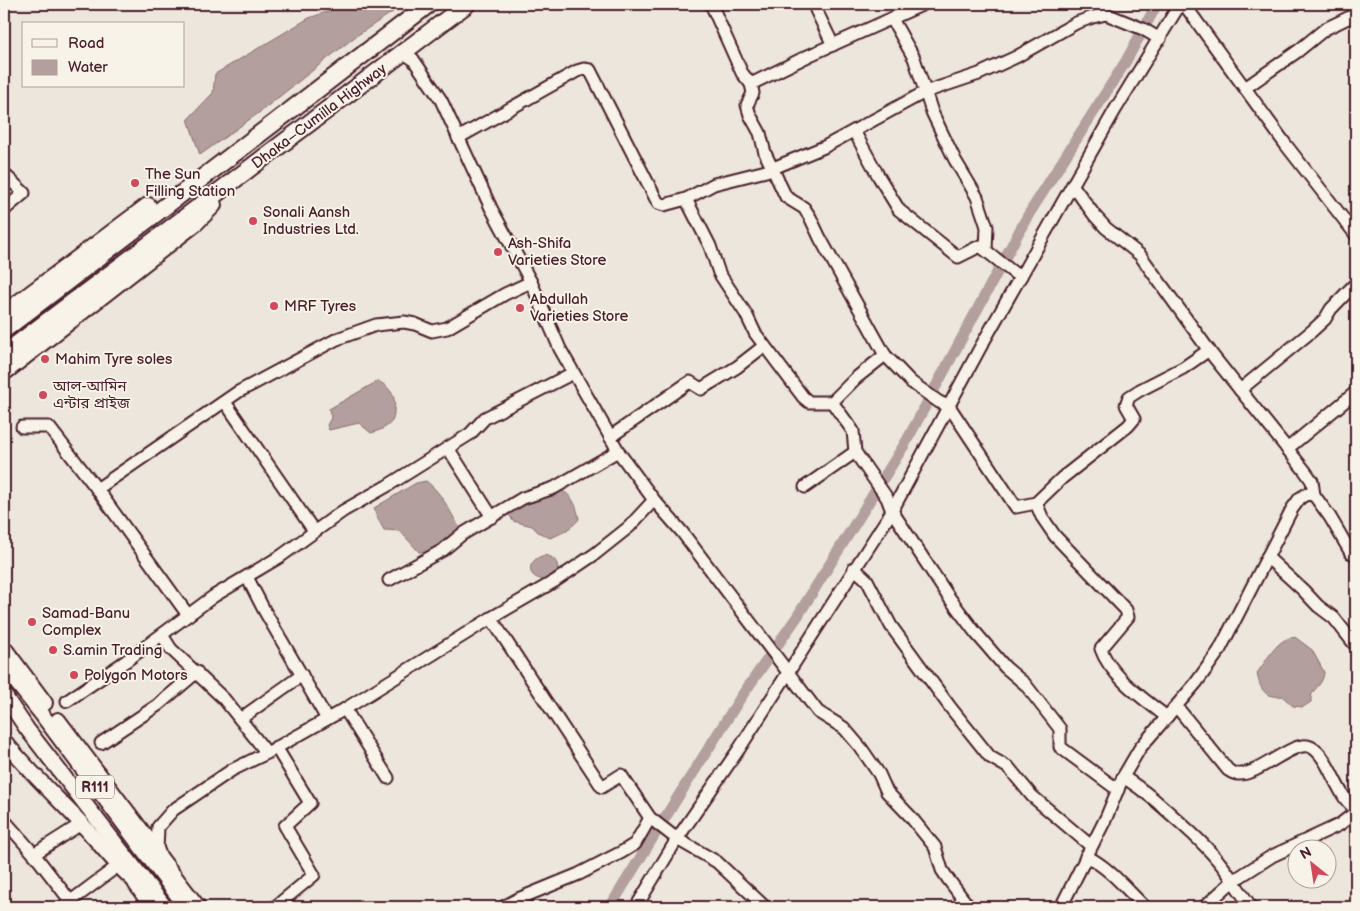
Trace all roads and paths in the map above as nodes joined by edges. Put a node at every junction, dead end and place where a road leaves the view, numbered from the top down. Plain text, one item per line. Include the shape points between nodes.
1 (429, 4) edge
2 (467, 4) edge
3 (710, 4) edge
4 (816, 4) edge
5 (924, 4) edge
6 (1182, 4) edge
7 (1356, 14) edge
8 (892, 19) junction
9 (1160, 39) junction
10 (833, 45) junction
11 (402, 52) junction
12 (750, 84) junction
13 (1245, 88) junction
14 (925, 92) junction
15 (854, 131) junction
16 (458, 138) junction
17 (214, 168) junction
18 (773, 168) junction
19 (4, 174) edge
20 (1073, 186) junction
21 (686, 199) junction
22 (4, 210) edge
23 (1354, 228) edge
24 (986, 250) junction
25 (1018, 274) junction
26 (531, 282) junction
27 (1356, 283) edge
28 (4, 314) edge
29 (4, 330) edge
30 (764, 346) junction
31 (1209, 350) junction
32 (885, 356) junction
33 (7, 363) edge
34 (573, 372) junction
35 (4, 379) edge
36 (1240, 390) junction
37 (1356, 392) edge
38 (224, 402) junction
39 (832, 402) junction
40 (944, 404) junction
41 (22, 427) dead end
42 (610, 437) junction
43 (448, 448) junction
44 (1287, 449) junction
45 (618, 451) junction
46 (855, 452) junction
47 (805, 488) dead end
48 (97, 489) junction
49 (1314, 495) junction
50 (654, 500) junction
51 (1036, 504) junction
52 (892, 511) junction
53 (492, 517) junction
54 (314, 531) junction
55 (1356, 554) edge
56 (1267, 557) junction
57 (854, 568) junction
58 (248, 577) junction
59 (389, 580) dead end
60 (188, 615) junction
61 (491, 618) junction
62 (162, 635) junction
63 (1356, 646) edge
64 (4, 648) edge
65 (4, 667) edge
66 (788, 671) junction
67 (197, 672) junction
68 (302, 675) junction
69 (4, 695) edge
70 (67, 701) dead end
71 (1176, 706) junction
72 (345, 709) junction
73 (1167, 717) junction
74 (327, 718) junction
75 (240, 719) junction
76 (4, 741) edge
77 (102, 743) dead end
78 (271, 750) junction
79 (1123, 777) junction
80 (388, 778) dead end
81 (1118, 790) junction
82 (1356, 808) edge
83 (1356, 812) edge
84 (650, 818) junction
85 (4, 820) edge
86 (81, 824) junction
87 (674, 837) junction
88 (157, 851) junction
89 (1089, 851) junction
90 (34, 854) junction
91 (119, 865) junction
92 (1233, 881) junction
93 (173, 891) junction
94 (70, 905) edge
95 (159, 905) edge
96 (186, 907) edge
97 (200, 907) edge
98 (275, 907) edge
99 (503, 907) edge
100 (636, 907) edge
101 (765, 907) edge
102 (969, 907) edge
103 (1060, 907) edge
104 (1145, 907) edge
105 (1204, 907) edge
106 (1251, 907) edge

1 - 17 highway, Dhaka–Cumilla Highway
2 - 11 highway, Dhaka–Cumilla Highway
3 - 12 street
4 - 10 street
5 - 8 street
6 - 9 street
6 - 13 street
7 - 13 street via 1325,29
8 - 10 street
8 - 14 street via 914,58
9 - 14 street via 1106,14 1093,16 979,74
9 - 20 street via 1115,110
10 - 12 street
11 - 16 street via 427,78
11 - 33 highway, Dhaka–Cumilla Highway via 195,208
12 - 18 street via 753,93 747,104 750,115
13 - 23 street via 1286,145
14 - 15 street
14 - 24 street via 955,160 977,197 987,227
15 - 18 street
15 - 24 street via 899,210 958,257 980,246
16 - 21 street via 584,68 590,70 594,77 658,203 664,206
16 - 26 street
17 - 28 highway via 147,206
17 - 29 highway, Dhaka–Cumilla Highway
18 - 21 street via 714,184
18 - 32 street via 786,197 804,208 810,217
19 - 22 street via 24,193
20 - 25 street
20 - 31 street via 1106,228 1140,255
21 - 30 street via 720,272
24 - 25 street
25 - 40 street
26 - 34 street
26 - 38 street via 446,328 432,331 404,322 357,330
27 - 36 street via 1312,331
30 - 39 street via 809,402
30 - 42 street via 701,389 690,382
31 - 36 street
31 - 51 street via 1129,397 1126,405 1134,419 1128,426 1062,478
32 - 39 street
32 - 40 street via 911,382
33 - 35 main road
34 - 42 street
34 - 43 street via 485,418 470,434
36 - 44 street
37 - 44 street
38 - 48 street
38 - 54 street
39 - 46 street via 853,432
40 - 51 street via 1016,507
40 - 52 street
41 - 48 street via 49,426
42 - 45 street
43 - 53 street
43 - 54 street
44 - 49 street via 1312,481
45 - 50 street
45 - 53 street via 554,488 523,498
46 - 47 street
46 - 52 street via 887,498
48 - 60 street
49 - 55 street via 1346,548 1351,554
49 - 56 street via 1300,498
50 - 61 street via 595,554
50 - 66 street
51 - 73 street via 1055,536 1126,610 1128,617 1101,649 1106,660 1139,695
52 - 57 street
52 - 81 street via 975,632 1004,668 1025,684 1060,729 1060,747
53 - 59 street via 443,550
54 - 58 street
56 - 63 street via 1334,618
56 - 71 street via 1219,651
57 - 66 street
57 - 89 street via 867,580 891,626 990,757 1009,768 1032,796
58 - 60 street
58 - 68 street
60 - 62 street
61 - 72 street
61 - 84 street via 602,787 621,775
62 - 67 street via 171,649
62 - 70 street
64 - 88 main road, R111
65 - 93 main road, R111
66 - 87 street via 739,749
66 - 102 street via 818,712 844,728 860,748 879,774 887,792 935,847 942,870
67 - 75 street
67 - 77 street via 158,705
68 - 74 street
68 - 75 street
69 - 95 main road, R111
71 - 73 street
71 - 82 street via 1228,770 1236,775 1258,768 1302,745 1310,746 1324,760 1346,799
72 - 74 street
72 - 80 street
73 - 79 street via 1140,748
74 - 78 street
75 - 78 street
76 - 86 main road, R111
78 - 88 street via 232,770 172,810 158,828
78 - 98 street via 310,803 285,826 314,875
79 - 81 street
79 - 92 street via 1150,795 1199,839
81 - 89 street
83 - 92 street via 1339,825 1272,856
84 - 87 street
84 - 99 street via 635,844 622,852
85 - 90 street
86 - 90 street
86 - 91 main road, R111
87 - 100 street
87 - 101 street via 717,862
88 - 93 main road, R111
88 - 97 street
89 - 103 street
89 - 104 street
90 - 94 street
91 - 94 street
91 - 95 main road, R111
92 - 105 street
92 - 106 street
93 - 96 main road, R111

